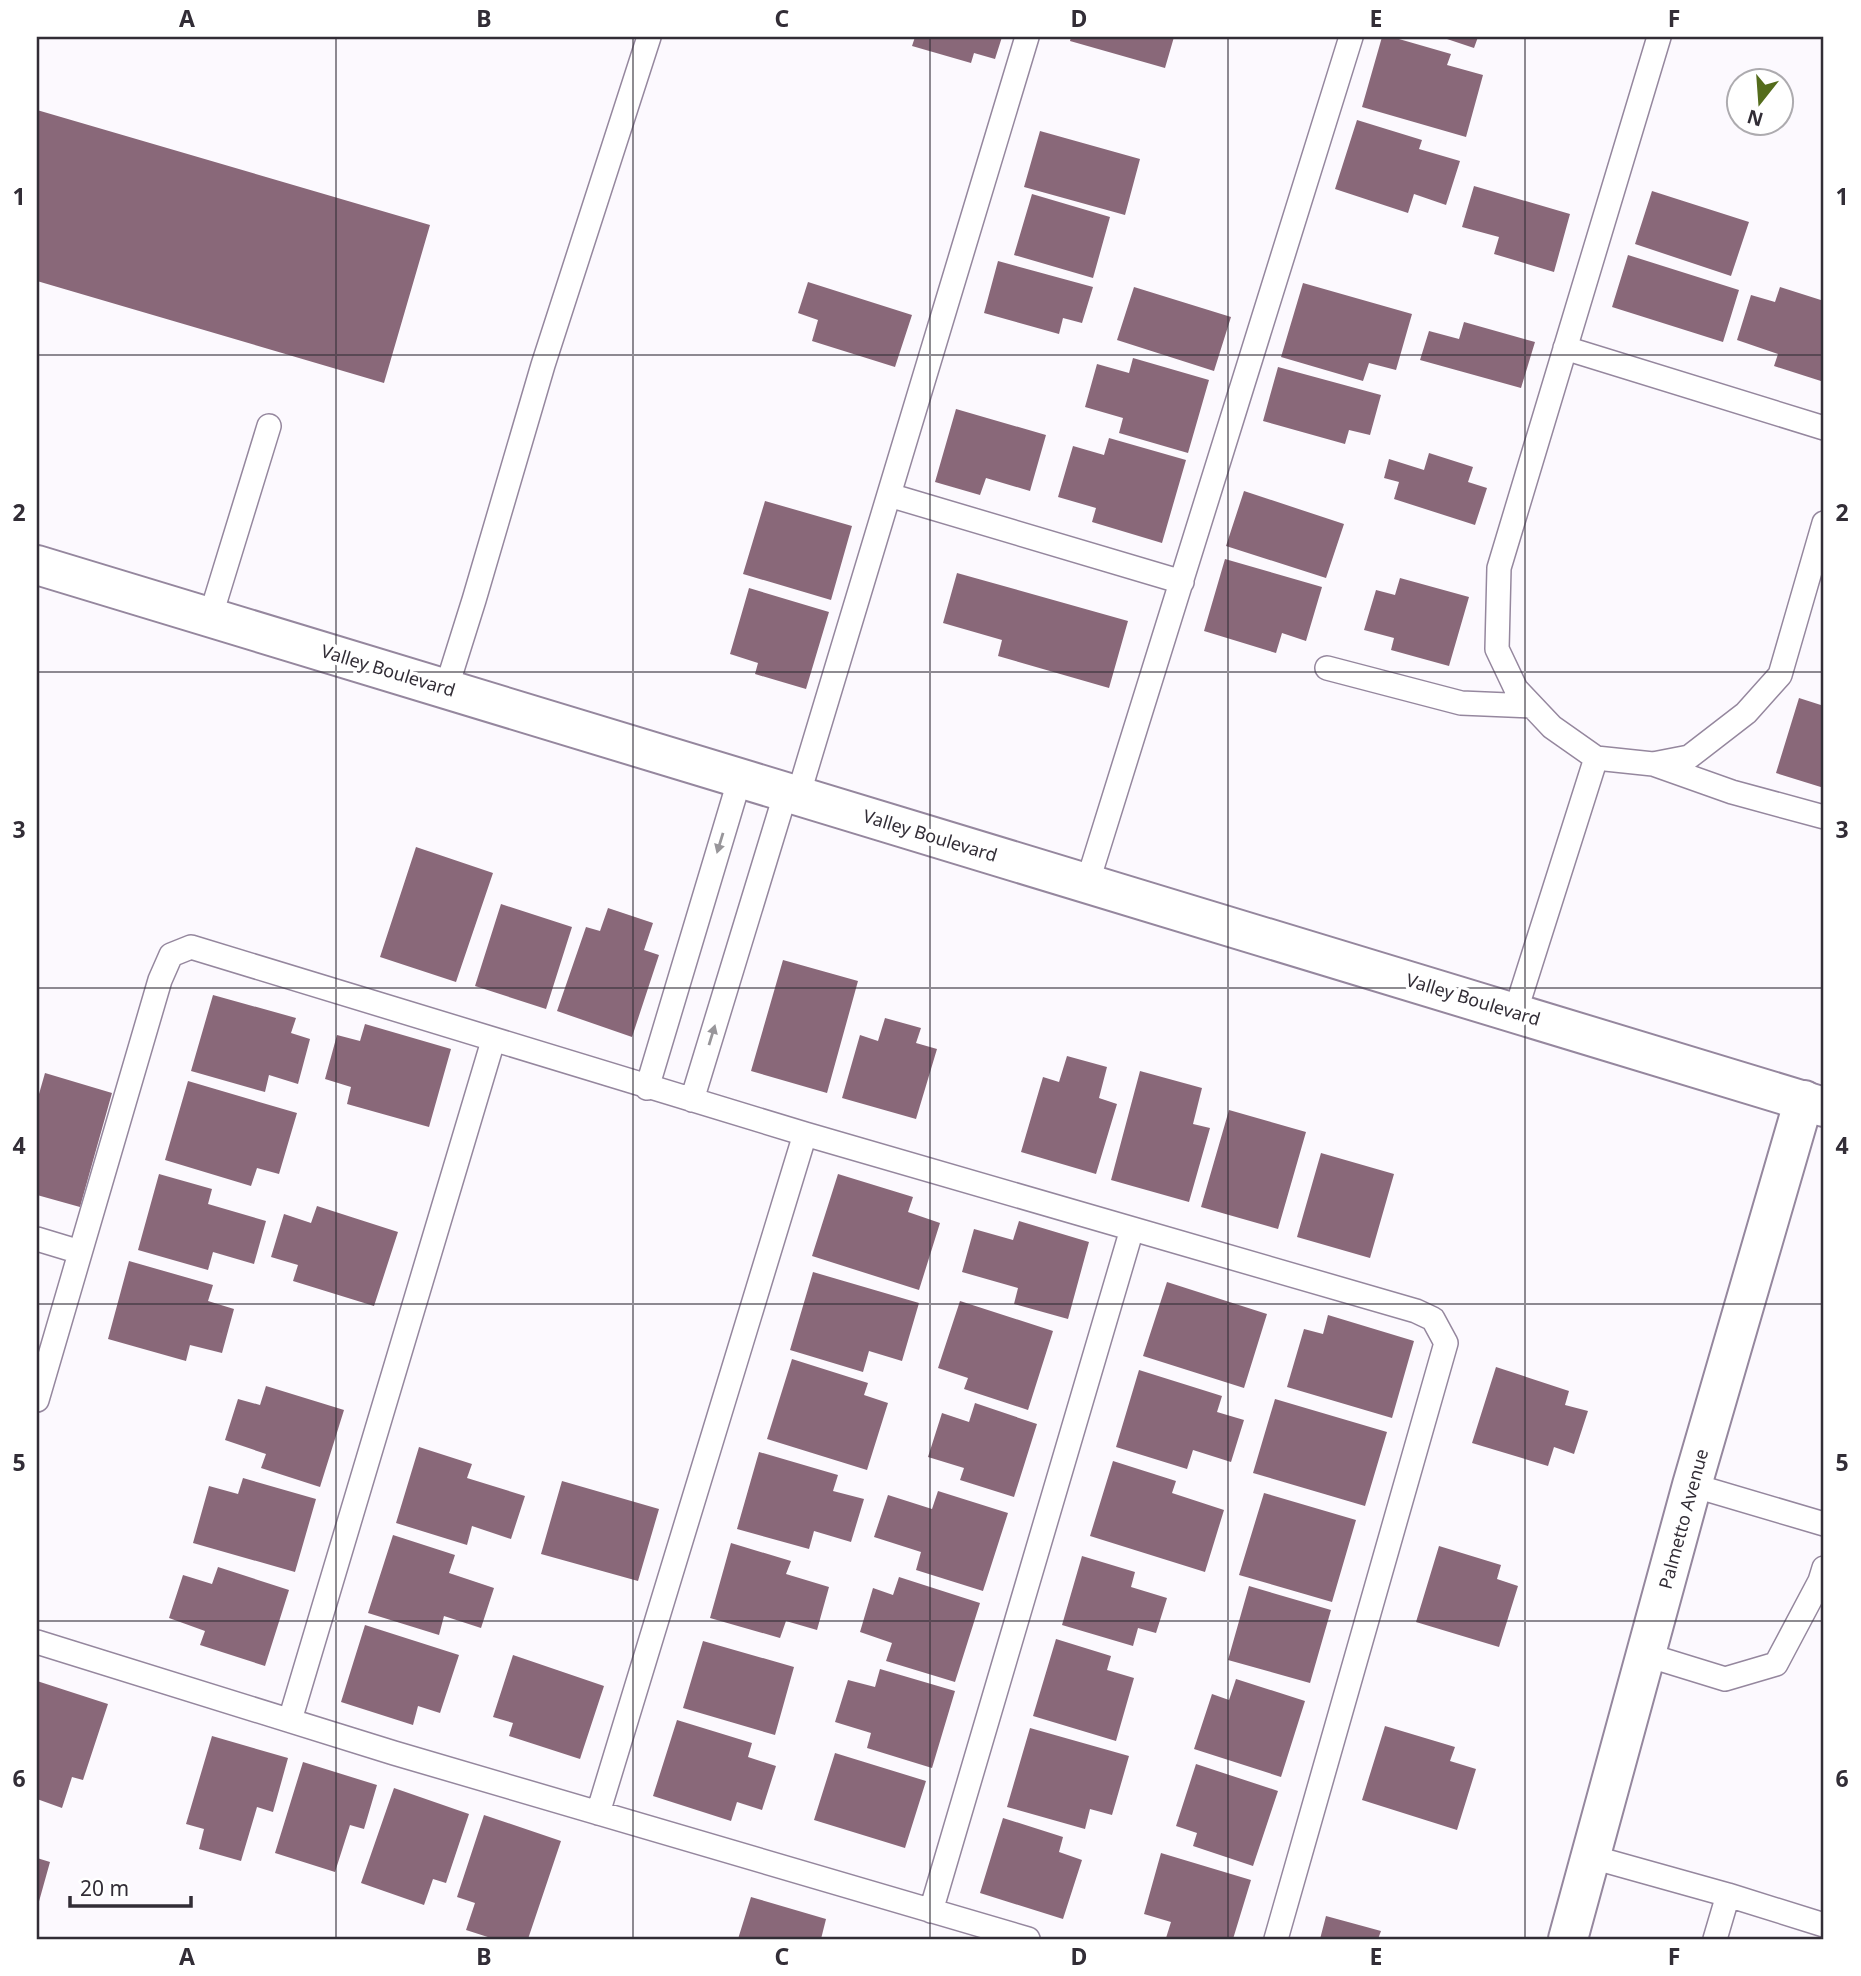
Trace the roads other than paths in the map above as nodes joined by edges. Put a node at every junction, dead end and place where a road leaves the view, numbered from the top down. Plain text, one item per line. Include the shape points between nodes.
1 (649, 37) edge
2 (1027, 37) edge
3 (1351, 37) edge
4 (1659, 37) edge
5 (1565, 348) junction
6 (269, 426) dead end
7 (1824, 428) edge
8 (889, 495) junction
9 (1824, 523) edge
10 (37, 565) edge
11 (1182, 582) junction
12 (210, 618) junction
13 (1327, 667) dead end
14 (446, 689) junction
15 (1532, 706) junction
16 (1596, 758) junction
17 (1653, 764) junction
18 (740, 778) junction
19 (792, 794) junction
20 (1824, 817) edge
21 (1087, 884) junction
22 (1515, 1013) junction
23 (493, 1041) junction
24 (647, 1088) junction
25 (692, 1100) junction
26 (1814, 1103) edge
27 (805, 1135) junction
28 (1132, 1229) junction
29 (37, 1239) edge
30 (80, 1252) junction
31 (37, 1400) edge
32 (1692, 1485) junction
33 (1824, 1524) edge
34 (1824, 1568) edge
35 (37, 1642) edge
36 (1647, 1655) junction
37 (290, 1720) junction
38 (598, 1812) junction
39 (1592, 1857) junction
40 (1728, 1895) junction
41 (931, 1911) junction
42 (1824, 1924) edge
43 (1028, 1939) edge
44 (1276, 1939) edge
45 (1568, 1939) edge
46 (1715, 1939) edge

1 - 14 lane via 543,365
2 - 8 lane
3 - 11 lane
4 - 5 lane
5 - 7 lane
5 - 15 lane via 1499,568 1497,649 1516,689
6 - 12 lane
8 - 11 lane
8 - 19 lane
9 - 17 lane via 1780,674 1746,713 1689,757
10 - 12 main road, Valley Boulevard
11 - 21 lane
12 - 14 main road, Valley Boulevard
13 - 15 lane via 1461,703
14 - 18 main road, Valley Boulevard
15 - 16 lane via 1552,727
16 - 17 lane
16 - 22 lane
17 - 20 lane
18 - 19 main road, Valley Boulevard
18 -> 24 lane
19 - 21 main road, Valley Boulevard
25 -> 19 lane
21 - 22 main road, Valley Boulevard
22 - 26 main road, Valley Boulevard
23 - 24 lane
23 - 30 lane via 191,947 172,955 160,981
23 - 37 lane
24 - 25 lane
25 - 27 lane
26 - 32 main road, Palmetto Avenue
27 - 28 lane
27 - 38 lane
28 - 41 lane
28 - 44 lane via 1416,1311 1433,1319 1446,1343
29 - 30 lane
30 - 31 lane
32 - 33 lane
32 - 36 main road, Palmetto Avenue
34 - 36 lane via 1776,1664 1725,1679
35 - 37 lane
36 - 39 main road, Palmetto Avenue
37 - 38 lane
38 - 41 lane
39 - 40 lane
39 - 45 main road, Palmetto Avenue
40 - 42 lane
40 - 46 lane
41 - 43 lane

